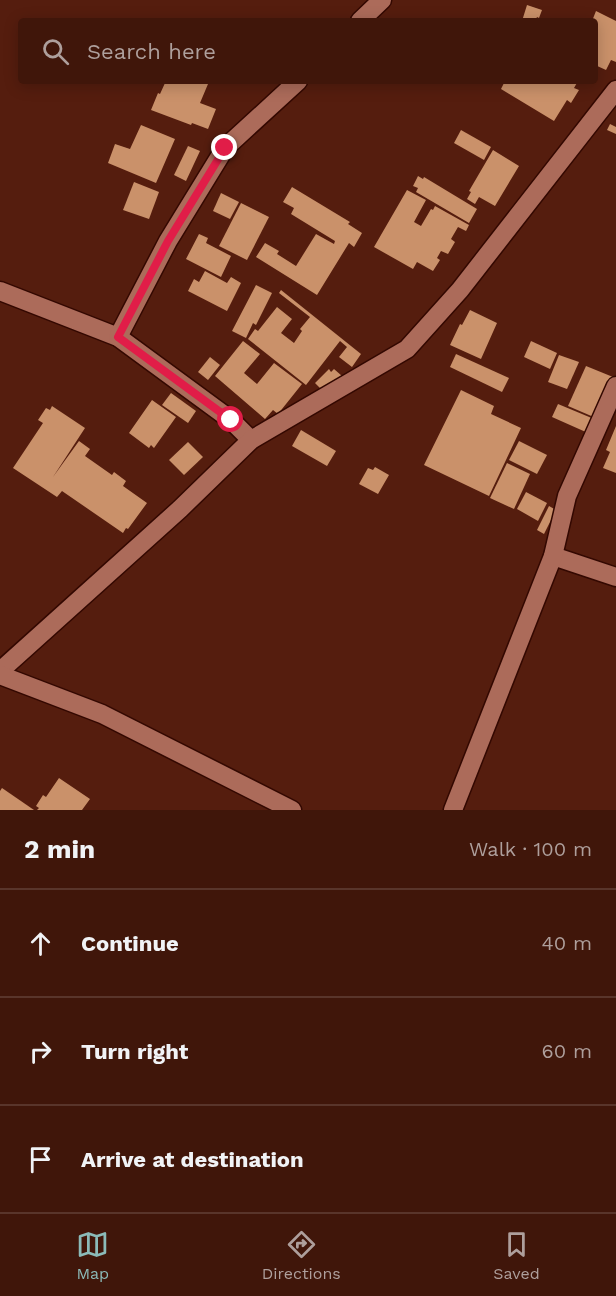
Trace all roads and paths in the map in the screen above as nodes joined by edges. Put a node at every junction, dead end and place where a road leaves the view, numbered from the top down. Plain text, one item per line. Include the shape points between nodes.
1 (382, 0) edge
2 (363, 18) edge
3 (295, 84) edge
4 (616, 90) edge
5 (0, 291) edge
6 (118, 337) junction
7 (616, 386) edge
8 (251, 440) junction
9 (553, 556) junction
10 (616, 577) edge
11 (0, 673) edge
12 (292, 810) edge
13 (453, 810) edge

1 - 2 street
3 - 6 street via 225,148 168,241
4 - 8 street via 460,290 407,350
5 - 6 street
6 - 8 street via 231,420
7 - 9 street via 567,496
8 - 11 street
9 - 10 street
9 - 13 street
11 - 12 street via 102,714

